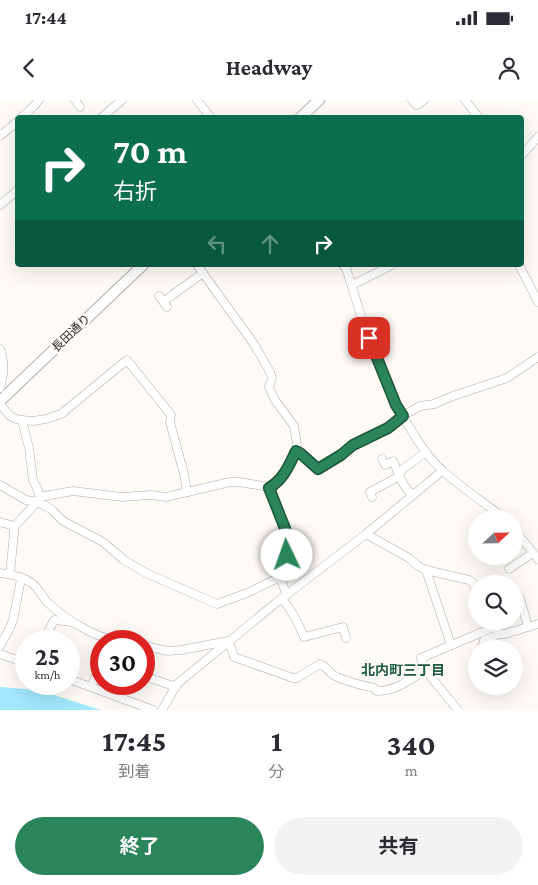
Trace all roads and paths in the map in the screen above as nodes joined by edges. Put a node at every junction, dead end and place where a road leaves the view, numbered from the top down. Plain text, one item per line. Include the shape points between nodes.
1 (39, 100) edge
2 (75, 100) edge
3 (122, 100) edge
4 (197, 100) edge
5 (319, 100) edge
6 (412, 100) edge
7 (424, 100) edge
8 (465, 100) edge
9 (80, 107) dead end
10 (24, 115) edge
11 (104, 115) edge
12 (209, 115) edge
13 (303, 115) edge
14 (477, 115) edge
15 (15, 124) edge
16 (0, 136) edge
17 (538, 137) edge
18 (524, 153) edge
19 (15, 192) edge
20 (0, 205) edge
21 (141, 267) edge
22 (198, 267) edge
23 (345, 267) edge
24 (388, 267) edge
25 (519, 267) edge
26 (203, 273) junction
27 (352, 285) junction
28 (163, 301) dead end
29 (538, 302) edge
30 (0, 349) edge
31 (538, 357) edge
32 (0, 388) edge
33 (0, 403) edge
34 (403, 416) junction
35 (22, 420) junction
36 (296, 451) junction
37 (426, 452) junction
38 (382, 459) dead end
39 (442, 471) junction
40 (399, 475) junction
41 (0, 485) edge
42 (269, 488) junction
43 (187, 492) junction
44 (413, 495) junction
45 (372, 496) dead end
46 (38, 500) junction
47 (493, 510) edge
48 (0, 522) edge
49 (14, 527) junction
50 (366, 534) junction
51 (523, 540) edge
52 (536, 556) edge
53 (426, 570) junction
54 (511, 570) dead end
55 (0, 573) edge
56 (10, 574) junction
57 (280, 578) junction
58 (21, 579) junction
59 (468, 580) edge
60 (284, 597) junction
61 (523, 609) edge
62 (73, 622) junction
63 (538, 624) edge
64 (528, 627) junction
65 (49, 630) edge
66 (481, 630) edge
67 (497, 630) edge
68 (90, 631) edge
69 (500, 634) junction
70 (346, 638) dead end
71 (484, 640) edge
72 (229, 641) junction
73 (452, 645) junction
74 (0, 646) edge
75 (155, 648) edge
76 (0, 654) edge
77 (15, 659) edge
78 (425, 670) junction
79 (155, 680) edge
80 (176, 687) junction
81 (113, 695) edge
82 (153, 710) edge
83 (162, 710) edge
84 (458, 710) edge

1 - 10 street
2 - 9 street
3 - 11 street
4 - 12 street
5 - 13 street
6 - 7 street via 416,105
8 - 14 street
15 - 16 street
17 - 18 street
19 - 20 street
21 - 33 street, 長田通り
22 - 26 street
23 - 27 street
24 - 27 street
25 - 29 street
26 - 28 street via 180,285
26 - 36 street via 270,372 269,387 294,426
27 - 34 street via 364,325
30 - 32 street via 4,365
31 - 34 street via 507,378 420,406
33 - 35 street via 9,415
34 - 36 street via 318,469
34 - 37 street
35 - 43 street via 33,421 61,414 127,360 170,415
35 - 46 street
36 - 42 street via 282,477
37 - 39 street
37 - 40 street
38 - 40 street via 385,465 393,461
39 - 44 street
39 - 47 street
40 - 44 street
40 - 45 street via 370,492
41 - 46 street via 26,500
42 - 43 street via 230,482
42 - 57 street via 286,531 287,555
43 - 46 street via 166,497 122,497 73,491
44 - 50 street
46 - 49 street
46 - 57 street via 62,521 103,542 146,573 217,604
48 - 49 street
49 - 56 street
50 - 53 street
50 - 60 street
51 - 52 street
52 - 54 street
53 - 59 street
53 - 73 street
55 - 56 street
56 - 58 street
57 - 60 street
58 - 62 street via 32,583 47,601
58 - 74 street via 13,620
60 - 70 street via 304,637 343,627
60 - 72 street
61 - 64 street
62 - 65 street via 54,620
62 - 68 street
63 - 64 street
64 - 69 street
66 - 73 street
67 - 69 street
69 - 71 street
72 - 75 street via 180,650
72 - 78 street via 234,657 293,678 323,664 334,676 376,691 392,689
72 - 80 street
73 - 78 street via 421,658
76 - 77 street
78 - 84 street
79 - 80 street
80 - 83 street
81 - 82 street

